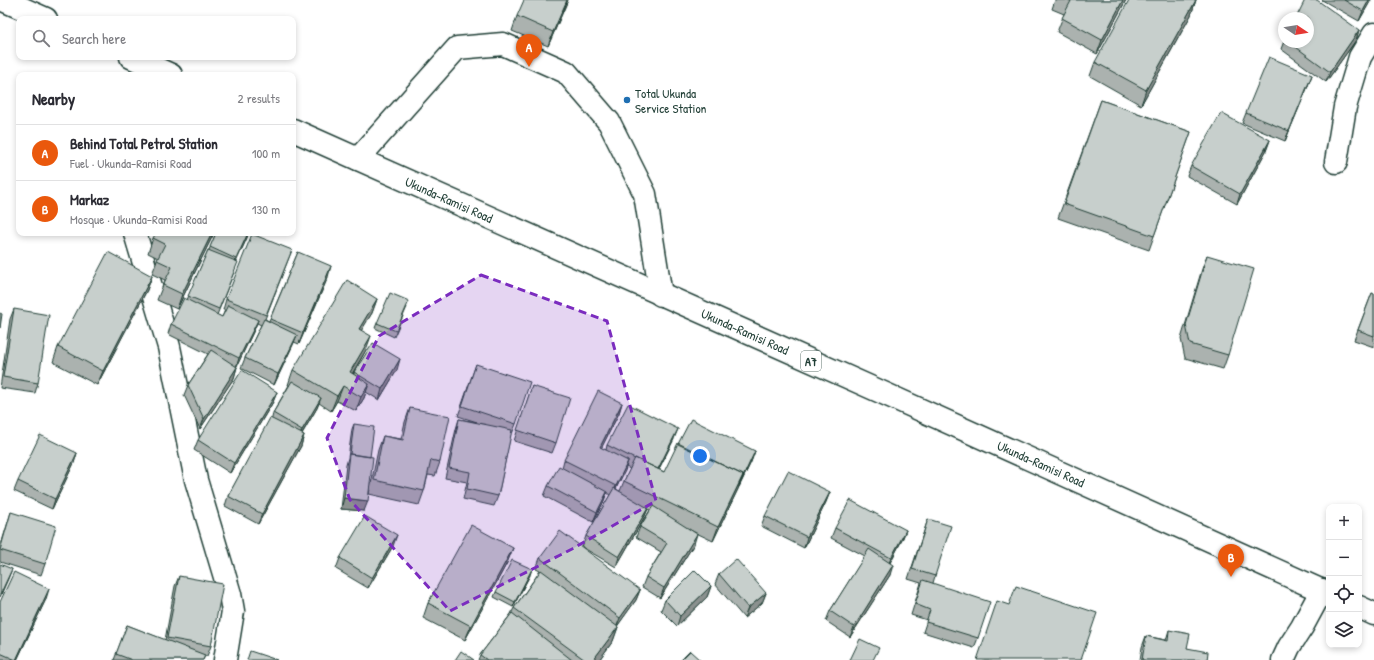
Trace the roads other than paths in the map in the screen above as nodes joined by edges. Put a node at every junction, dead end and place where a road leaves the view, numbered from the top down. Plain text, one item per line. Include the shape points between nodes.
1 (3, 0) edge
2 (39, 16) edge
3 (1374, 34) edge
4 (136, 60) edge
5 (158, 72) edge
6 (296, 131) edge
7 (358, 159) junction
8 (1336, 162) dead end
9 (136, 236) edge
10 (661, 295) junction
11 (1325, 592) edge
12 (1362, 608) edge
13 (1374, 614) edge
14 (225, 660) edge
15 (1283, 660) edge

1 - 2 main road
3 - 8 main road via 1360,57 1346,107
4 - 5 main road
6 - 7 main road, Ukunda-Ramisi Road / A7
7 - 10 main road, Ukunda-Ramisi Road / A7
7 - 10 main road via 457,48 504,44 566,72 609,122 645,194
9 - 14 main road via 169,347 196,480 230,594 233,611
10 - 11 main road, Ukunda-Ramisi Road / A7 via 1059,470
11 - 15 main road
12 - 13 main road

